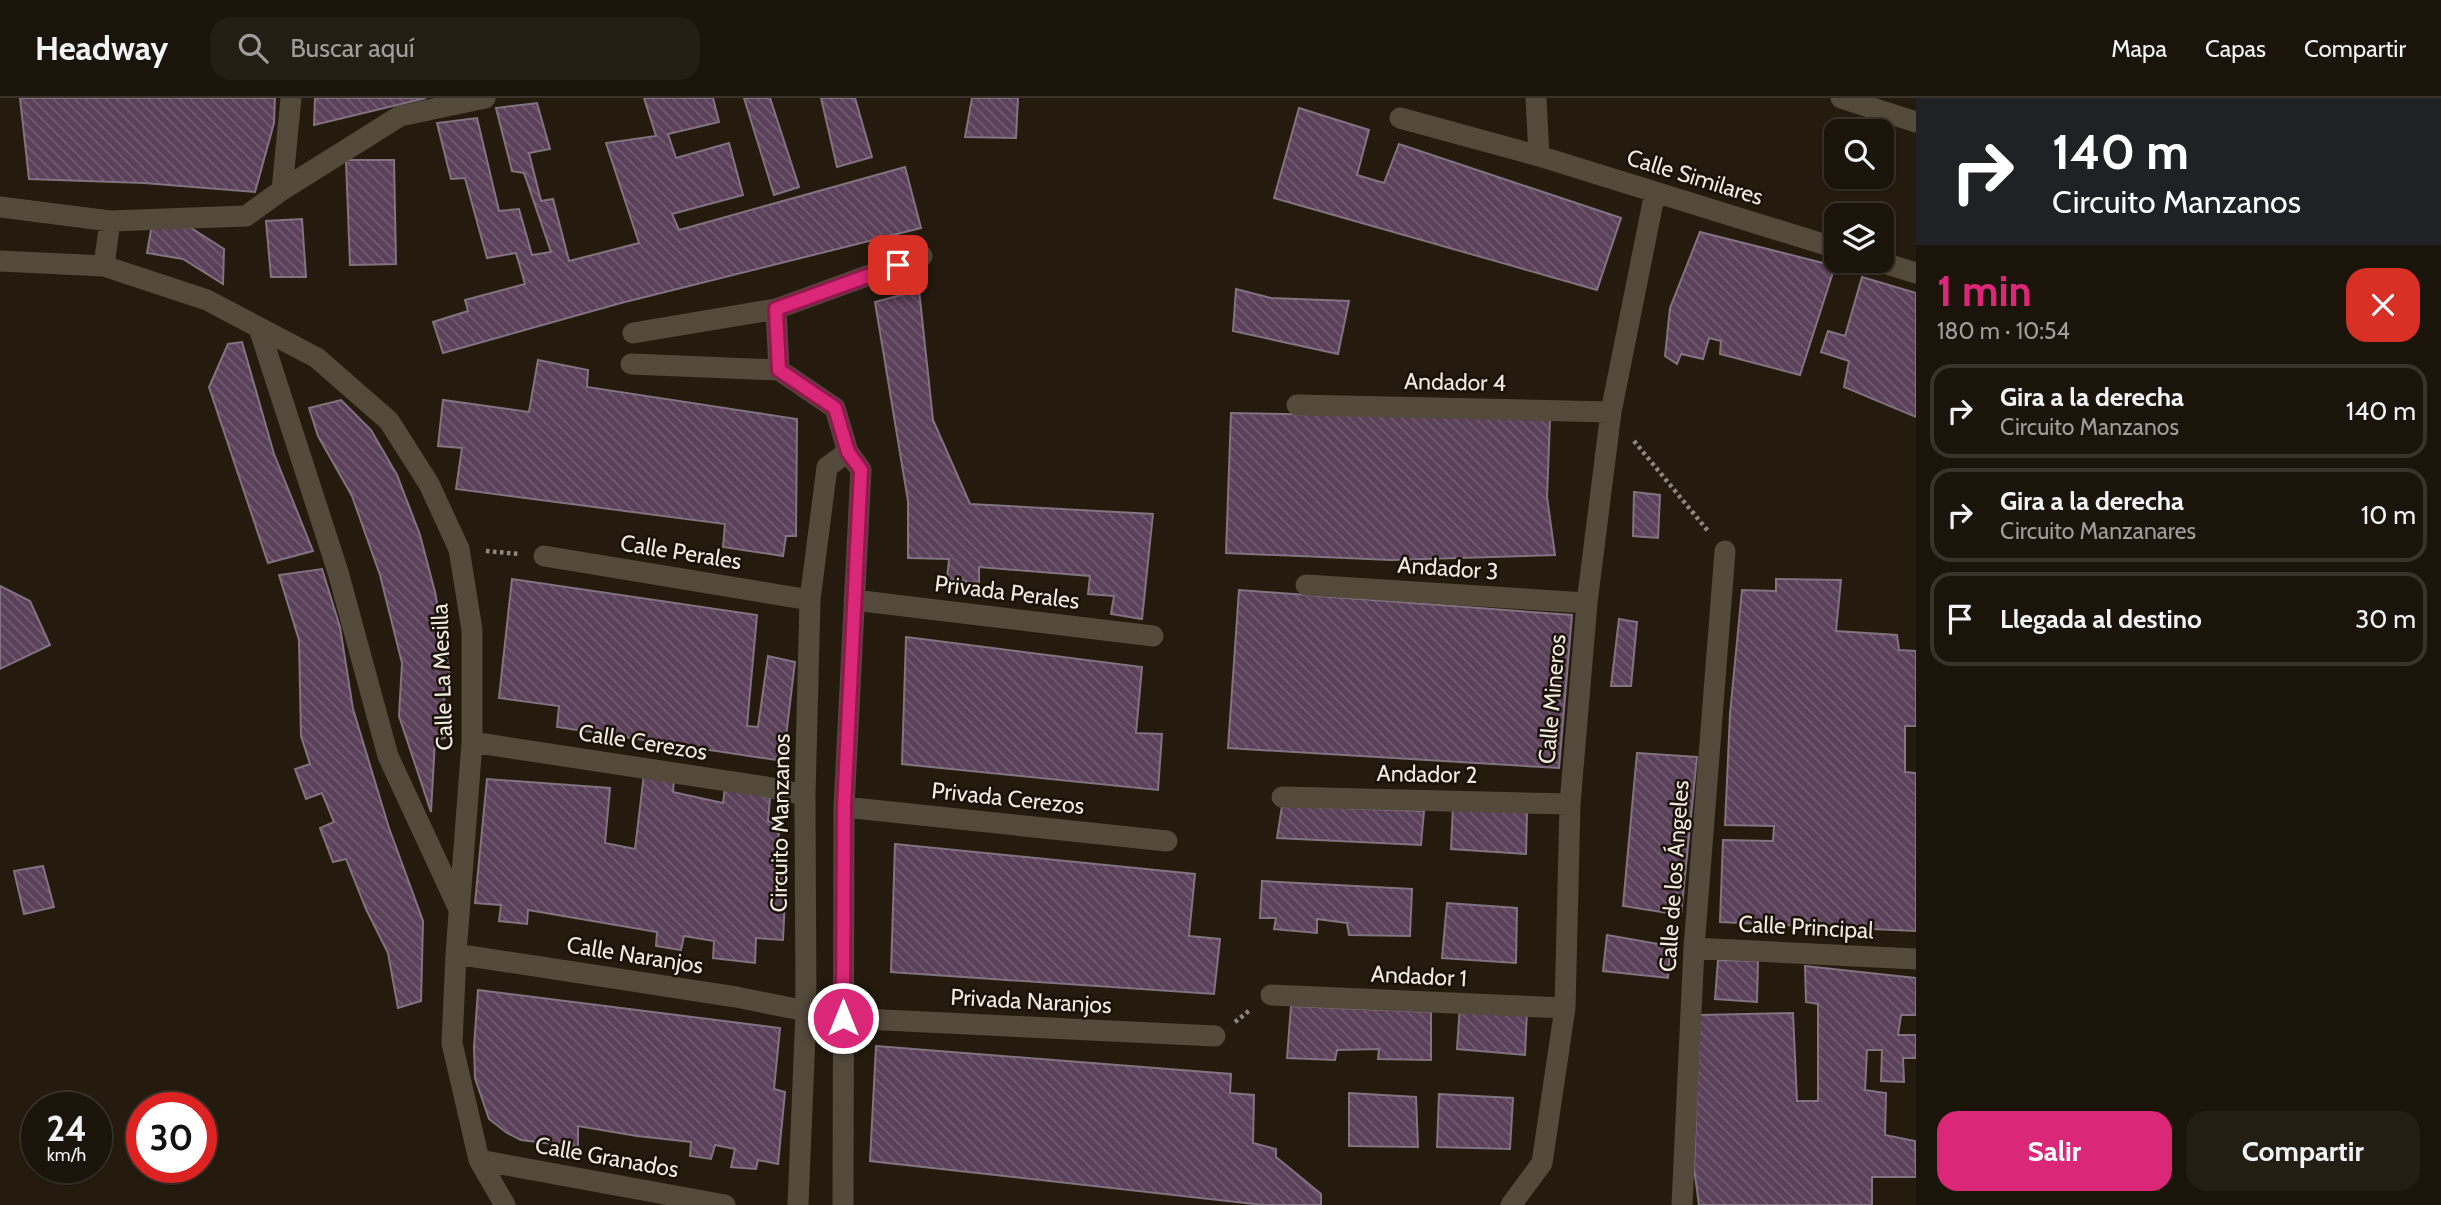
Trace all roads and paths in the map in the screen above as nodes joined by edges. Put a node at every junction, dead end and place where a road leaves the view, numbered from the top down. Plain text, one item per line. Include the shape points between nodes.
1 (291, 98) edge
2 (485, 98) edge
3 (1536, 98) edge
4 (1841, 98) edge
5 (1400, 118) dead end
6 (1916, 122) edge
7 (1538, 156) junction
8 (282, 190) junction
9 (1655, 192) junction
10 (0, 207) edge
11 (110, 221) junction
12 (1824, 244) edge
13 (922, 256) dead end
14 (0, 261) edge
15 (104, 266) junction
16 (1894, 266) edge
17 (1916, 273) edge
18 (776, 309) junction
19 (260, 328) junction
20 (633, 333) dead end
21 (631, 364) dead end
22 (779, 370) junction
23 (1297, 405) dead end
24 (1611, 412) junction
25 (848, 452) junction
26 (459, 549) junction
27 (1725, 551) joint
28 (544, 556) joint
29 (1307, 586) dead end
30 (810, 600) junction
31 (854, 600) junction
32 (1587, 603) junction
33 (1153, 636) dead end
34 (472, 743) junction
35 (806, 795) junction
36 (1282, 797) dead end
37 (1570, 804) junction
38 (844, 807) junction
39 (1167, 841) dead end
40 (459, 909) junction
41 (1694, 948) junction
42 (456, 954) junction
43 (1916, 959) edge
44 (1271, 995) joint
45 (1565, 1009) junction
46 (806, 1012) junction
47 (843, 1018) junction
48 (1215, 1036) joint
49 (479, 1160) junction
50 (505, 1205) edge
51 (725, 1205) edge
52 (798, 1205) edge
53 (843, 1205) edge
54 (1511, 1205) edge
55 (1682, 1205) edge

1 - 8 street
2 - 8 street via 400,116
3 - 7 street
4 - 6 street
5 - 7 street, Calle Similares
7 - 9 street, Calle Similares
8 - 11 street via 246,216
9 - 12 street, Calle Similares
9 - 24 street, Calle Mineros
10 - 11 street
11 - 15 street
13 - 18 street
14 - 15 street, Calle La Mesilla
15 - 19 street, Calle La Mesilla via 207,300
16 - 17 street
18 - 20 street
18 - 22 street
19 - 26 street, Calle La Mesilla via 317,358 389,421 429,484
19 - 40 street via 338,572 388,756
21 - 22 street
22 - 25 street via 835,408
23 - 24 street, Andador 4
24 - 27 path
24 - 32 street, Calle Mineros
25 - 30 street, Circuito Manzanos via 827,467
25 - 31 street via 861,470
26 - 28 path
26 - 34 street, Calle La Mesilla via 472,630
27 - 41 street, Calle de los Ángeles
28 - 30 street, Calle Perales
29 - 32 street, Andador 3
30 - 35 street, Circuito Manzanos
31 - 33 street, Privada Perales
31 - 38 street
32 - 37 street, Calle Mineros
34 - 35 street, Calle Cerezos
34 - 40 street, Calle La Mesilla
35 - 46 street, Circuito Manzanos
36 - 37 street, Andador 2
37 - 45 street, Calle Mineros
38 - 39 street, Privada Cerezos
38 - 47 street
40 - 42 street, Calle La Mesilla
41 - 43 street, Calle Principal
41 - 55 street, Calle de los Ángeles
42 - 46 street, Calle Naranjos
42 - 49 street, Calle La Mesilla via 452,1042
44 - 45 street, Andador 1
44 - 48 path
45 - 54 street, Calle Mineros via 1542,1163
46 - 52 street, Circuito Manzanos
47 - 48 street, Privada Naranjos
47 - 53 street
49 - 50 street, Calle La Mesilla
49 - 51 street, Calle Granados

